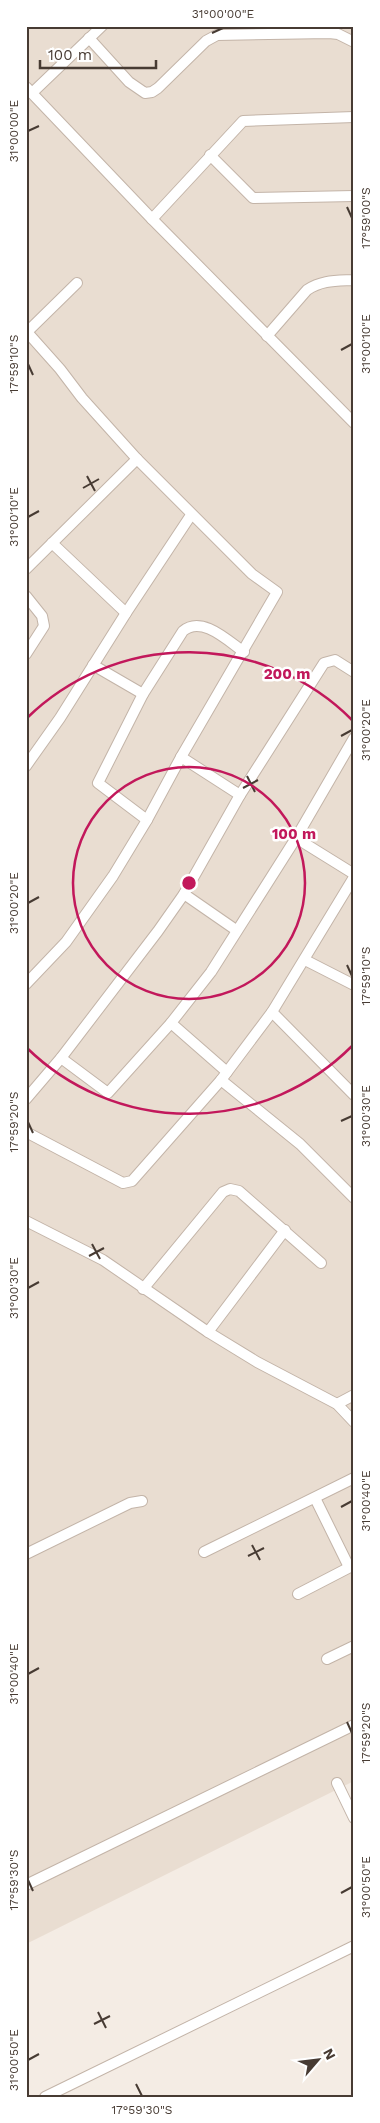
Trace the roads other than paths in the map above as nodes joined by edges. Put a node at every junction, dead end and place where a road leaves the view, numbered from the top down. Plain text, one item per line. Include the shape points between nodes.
1 (102, 26) edge
2 (89, 38) junction
3 (354, 42) edge
4 (29, 90) edge
5 (354, 117) edge
6 (210, 155) junction
7 (354, 196) edge
8 (152, 219) junction
9 (354, 280) edge
10 (76, 283) dead end
11 (27, 331) edge
12 (267, 336) junction
13 (354, 423) edge
14 (137, 459) junction
15 (191, 515) junction
16 (52, 543) junction
17 (26, 569) edge
18 (26, 596) edge
19 (126, 613) junction
20 (244, 652) junction
21 (26, 654) edge
22 (93, 665) junction
23 (354, 672) edge
24 (143, 694) junction
25 (354, 738) edge
26 (181, 757) junction
27 (26, 766) edge
28 (240, 795) junction
29 (148, 820) junction
30 (296, 838) junction
31 (354, 876) edge
32 (184, 894) junction
33 (236, 930) junction
34 (305, 960) junction
35 (26, 984) edge
36 (354, 985) edge
37 (272, 1012) junction
38 (171, 1023) junction
39 (61, 1058) junction
40 (224, 1076) junction
41 (354, 1095) edge
42 (26, 1099) edge
43 (26, 1132) edge
44 (354, 1198) edge
45 (26, 1221) edge
46 (285, 1230) junction
47 (321, 1263) dead end
48 (143, 1289) junction
49 (208, 1332) junction
50 (354, 1395) edge
51 (337, 1404) junction
52 (354, 1422) edge
53 (354, 1478) edge
54 (316, 1498) junction
55 (142, 1501) dead end
56 (204, 1552) dead end
57 (26, 1554) edge
58 (351, 1566) edge
59 (298, 1594) dead end
60 (354, 1646) edge
61 (328, 1659) dead end
62 (354, 1725) edge
63 (337, 1783) dead end
64 (353, 1814) edge
65 (26, 1885) edge
66 (354, 1946) edge
67 (45, 2097) edge

1 - 2 street
2 - 3 street via 129,82 145,93 158,88 206,41 217,35 329,33
2 - 4 street
4 - 8 street
5 - 6 street via 244,121
6 - 7 street via 253,198
6 - 8 street
8 - 12 street
9 - 12 street via 325,281 313,286
10 - 11 street
11 - 14 street
12 - 13 street
14 - 15 street
14 - 16 street
15 - 19 street
15 - 20 street via 252,574 277,592
16 - 17 street
16 - 19 street
18 - 21 street via 42,616 44,626
19 - 22 street
20 - 24 street via 203,625 189,626 183,630
20 - 26 street
22 - 24 street
22 - 27 street
23 - 28 street via 335,660 324,663
24 - 29 street via 98,783
25 - 30 street
26 - 28 street
26 - 29 street
28 - 32 street
29 - 35 street via 66,942
30 - 31 street
30 - 33 street
31 - 34 street
32 - 33 street
32 - 39 street
33 - 38 street via 211,972
34 - 36 street
34 - 37 street
37 - 40 street
37 - 41 street
38 - 39 street via 108,1093
38 - 40 street
39 - 42 street
40 - 43 street via 128,1183
40 - 44 street
45 - 48 street via 103,1260
46 - 47 street
46 - 48 street via 240,1191 230,1189 223,1192
46 - 49 street
48 - 49 street
49 - 51 street
50 - 51 street
51 - 52 street
53 - 54 street
54 - 56 street
54 - 58 street
55 - 57 street via 130,1503
58 - 59 street
60 - 61 street
62 - 65 street
63 - 64 street
66 - 67 street

